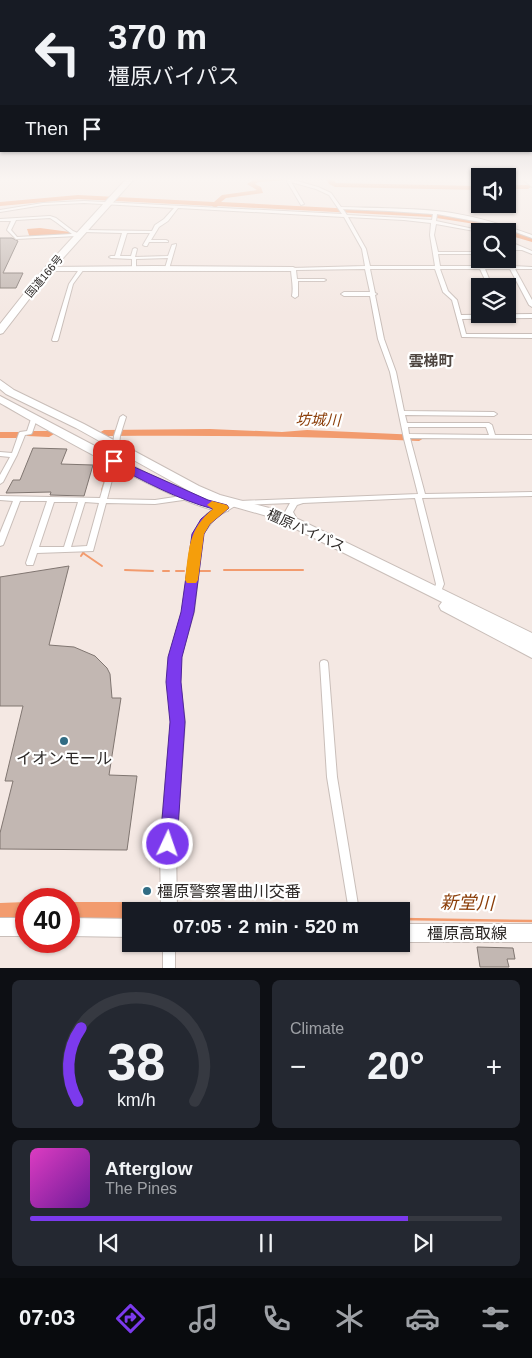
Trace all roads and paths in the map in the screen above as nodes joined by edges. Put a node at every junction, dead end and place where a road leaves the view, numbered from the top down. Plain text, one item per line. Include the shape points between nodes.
1 (12, 223) edge
2 (63, 223) edge
3 (90, 223) edge
4 (161, 223) edge
5 (350, 223) edge
6 (434, 223) edge
7 (444, 223) edge
8 (491, 223) edge
9 (146, 224) dead end
10 (471, 229) edge
11 (125, 232) junction
12 (142, 232) junction
13 (153, 232) junction
14 (80, 234) junction
15 (532, 237) edge
16 (166, 241) dead end
17 (174, 245) dead end
18 (516, 245) edge
19 (516, 248) edge
20 (522, 248) junction
21 (135, 249) dead end
22 (436, 253) junction
23 (471, 253) edge
24 (532, 253) edge
25 (169, 256) junction
26 (133, 257) junction
27 (134, 268) junction
28 (167, 268) junction
29 (368, 268) junction
30 (437, 268) junction
31 (471, 268) edge
32 (482, 268) edge
33 (512, 268) edge
34 (516, 268) edge
35 (532, 268) edge
36 (82, 269) junction
37 (293, 269) junction
38 (48, 270) junction
39 (486, 278) edge
40 (294, 280) junction
41 (324, 280) dead end
42 (344, 294) dead end
43 (374, 294) junction
44 (295, 296) dead end
45 (532, 304) edge
46 (471, 316) edge
47 (532, 316) edge
48 (459, 317) junction
49 (516, 317) edge
50 (0, 331) edge
51 (532, 336) edge
52 (55, 340) dead end
53 (0, 383) edge
54 (0, 399) edge
55 (34, 404) junction
56 (21, 412) junction
57 (402, 414) junction
58 (494, 414) dead end
59 (123, 417) dead end
60 (34, 419) junction
61 (404, 425) junction
62 (407, 437) junction
63 (493, 437) junction
64 (532, 437) edge
65 (115, 446) junction
66 (0, 454) edge
67 (14, 454) junction
68 (114, 461) junction
69 (4, 469) edge
70 (0, 482) edge
71 (532, 494) edge
72 (420, 496) junction
73 (191, 497) junction
74 (0, 498) edge
75 (17, 498) junction
76 (51, 499) junction
77 (304, 499) junction
78 (82, 500) junction
79 (100, 500) junction
80 (228, 506) junction
81 (295, 522) junction
82 (0, 543) edge
83 (67, 549) junction
84 (34, 550) junction
85 (30, 563) dead end
86 (437, 592) junction
87 (532, 640) edge
88 (532, 652) edge
89 (324, 663) dead end
90 (169, 902) edge
91 (353, 902) edge
92 (0, 927) edge
93 (15, 927) edge
94 (80, 927) edge
95 (122, 928) edge
96 (410, 933) edge
97 (532, 933) edge
98 (169, 952) edge
99 (170, 968) edge

1 - 14 street via 9,230 16,238
2 - 14 street
3 - 14 highway, 国道166号
4 - 13 street
5 - 29 street via 361,242
6 - 22 street via 432,235
7 - 10 street
8 - 15 street
9 - 12 street
11 - 12 street
11 - 14 street
11 - 26 street via 114,257
12 - 13 street
13 - 16 street via 146,243
14 - 38 highway, 国道166号
17 - 25 street
18 - 20 street
19 - 20 street
20 - 24 street
21 - 26 street
22 - 23 street
22 - 30 street
25 - 26 street
25 - 28 street
26 - 27 street
27 - 28 street
27 - 36 street
28 - 37 street
29 - 30 street
29 - 37 street
29 - 43 street
30 - 31 street
30 - 48 street
32 - 39 street
33 - 45 street
34 - 35 street
36 - 38 street
36 - 52 street via 71,284
37 - 40 street
38 - 50 highway, 国道166号
40 - 41 street
40 - 44 street
42 - 43 street
43 - 57 street
46 - 48 street
47 - 49 street
48 - 51 street via 464,336
53 - 55 highway, 橿原バイパス
54 - 56 highway, 橿原バイパス
55 - 56 highway
55 - 65 highway, 橿原バイパス
56 - 60 highway, 橿原バイパス
57 - 58 street
57 - 61 street
59 - 65 street
60 - 67 street via 29,433 22,433
60 - 68 highway, 橿原バイパス
61 - 62 street
61 - 63 street via 489,425
62 - 63 street
62 - 72 street
63 - 64 street
65 - 68 street
65 - 80 highway, 橿原バイパス
66 - 67 street
67 - 69 street
68 - 73 highway, 橿原バイパス
68 - 79 street
69 - 70 street
71 - 72 street
72 - 77 street
72 - 86 street via 440,584
73 - 79 street via 166,502
73 - 80 highway, 橿原バイパス
74 - 75 street
75 - 76 street
75 - 82 street
76 - 78 street
76 - 84 street
77 - 80 street
77 - 81 street via 290,507 289,512
78 - 79 street
78 - 83 street
79 - 83 street via 87,549
80 - 81 highway, 橿原バイパス via 272,513
80 - 88 highway, 橿原バイパス via 286,526
80 - 90 street via 206,521 198,534 188,612 174,663 178,722 168,844
81 - 86 highway, 橿原バイパス
83 - 84 street
84 - 85 street
86 - 87 highway, 橿原バイパス
89 - 91 street via 332,776
92 - 93 main road
94 - 95 main road
96 - 97 main road, 橿原高取線
98 - 99 street

